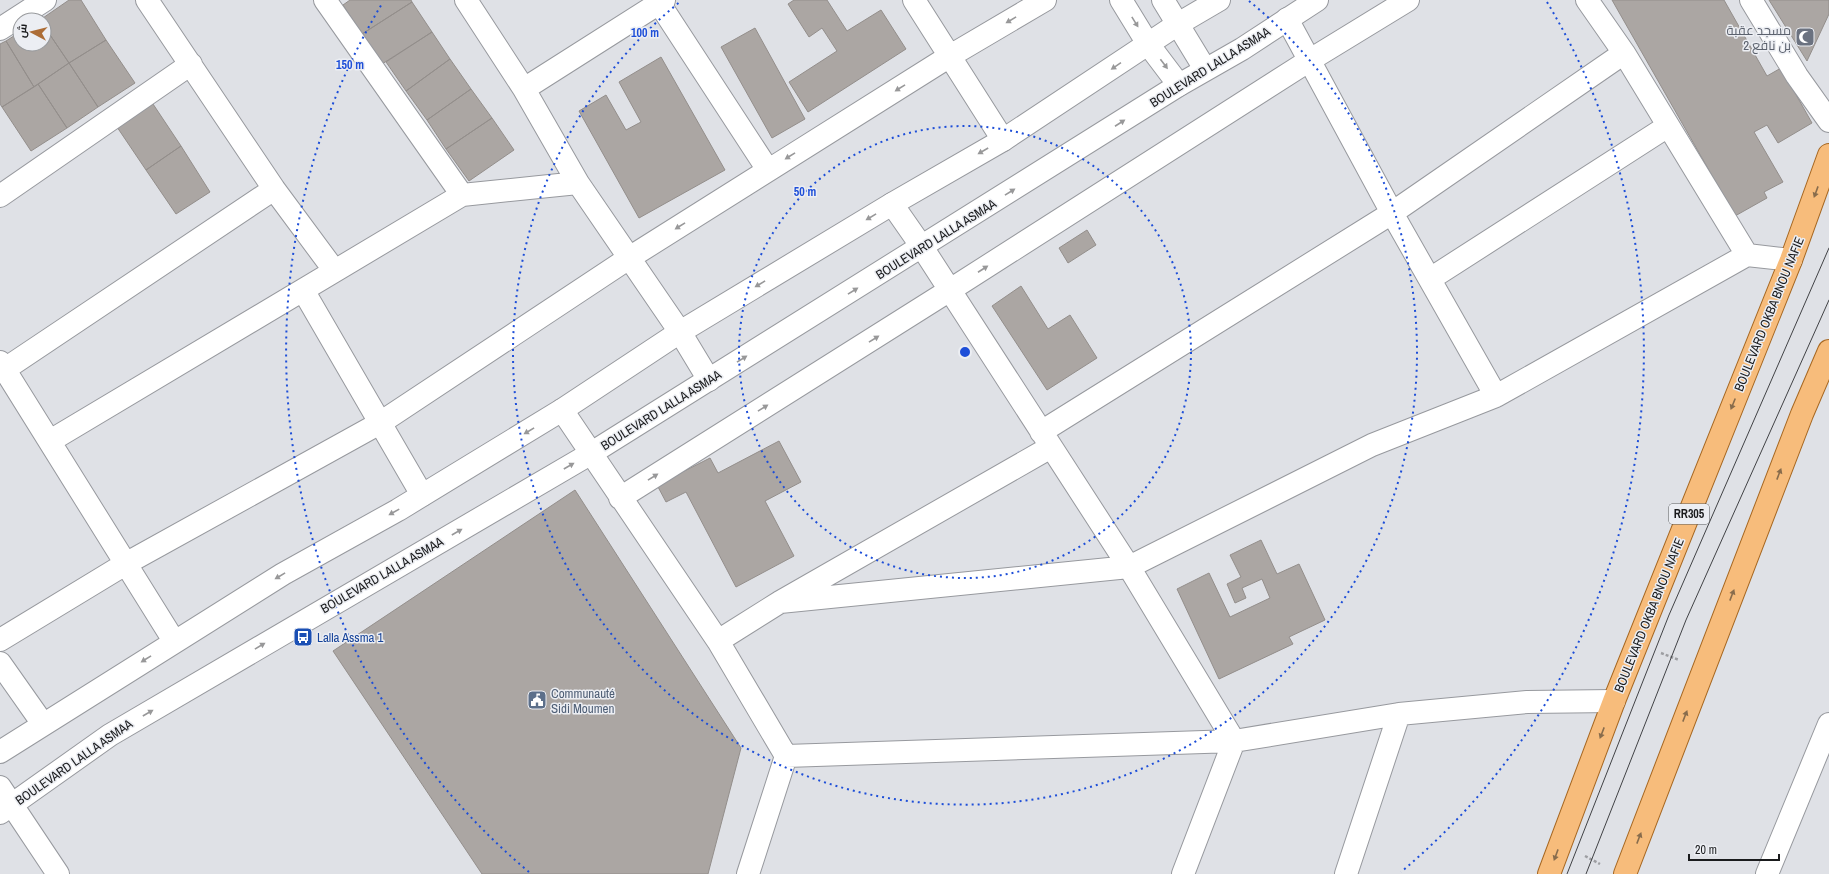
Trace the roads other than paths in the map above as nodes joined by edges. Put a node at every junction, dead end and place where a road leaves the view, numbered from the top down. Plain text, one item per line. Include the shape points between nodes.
1 (46, 0) edge
2 (147, 0) edge
3 (325, 0) edge
4 (466, 0) edge
5 (914, 0) edge
6 (1045, 0) edge
7 (1121, 0) edge
8 (1163, 0) edge
9 (1219, 0) edge
10 (1317, 0) edge
11 (1408, 0) edge
12 (1588, 0) edge
13 (1750, 0) edge
14 (661, 1) edge
15 (1287, 19) junction
16 (1178, 24) junction
17 (0, 29) edge
18 (1148, 44) junction
19 (1624, 53) junction
20 (950, 56) junction
21 (1310, 60) junction
22 (191, 64) junction
23 (1206, 69) junction
24 (1179, 85) junction
25 (524, 89) junction
26 (1829, 120) edge
27 (1668, 126) junction
28 (1003, 140) junction
29 (1829, 155) edge
30 (768, 170) junction
31 (578, 183) junction
32 (274, 189) junction
33 (462, 195) junction
34 (0, 196) edge
35 (892, 204) junction
36 (1392, 213) junction
37 (922, 247) junction
38 (1747, 255) junction
39 (629, 258) junction
40 (1791, 260) junction
41 (334, 270) junction
42 (1430, 279) junction
43 (303, 290) junction
44 (950, 290) junction
45 (680, 332) junction
46 (1829, 351) edge
47 (2, 366) edge
48 (709, 380) junction
49 (1496, 396) junction
50 (562, 410) junction
51 (380, 423) junction
52 (1046, 440) junction
53 (50, 441) junction
54 (590, 454) junction
55 (422, 495) junction
56 (620, 498) junction
57 (127, 563) junction
58 (1129, 567) junction
59 (780, 602) junction
60 (0, 640) edge
61 (174, 641) junction
62 (718, 641) junction
63 (0, 662) edge
64 (1614, 701) junction
65 (1399, 714) junction
66 (43, 724) junction
67 (1829, 724) edge
68 (1234, 741) junction
69 (0, 752) edge
70 (786, 756) junction
71 (0, 787) edge
72 (6, 809) edge
73 (58, 874) edge
74 (748, 874) edge
75 (1183, 874) edge
76 (1346, 874) edge
77 (1549, 874) edge
78 (1625, 874) edge
79 (1767, 874) edge

1 - 17 street
2 - 22 street
3 - 33 street
4 - 25 street
5 - 20 street
6 -> 20 street
7 -> 18 street
8 - 16 street
9 - 16 street
10 - 15 street, BOULEVARD LALLA ASMAA
11 - 21 street
12 - 19 street
13 - 26 street via 1797,76
14 - 25 street
14 - 30 street
15 - 21 street
15 - 23 street, BOULEVARD LALLA ASMAA
16 - 18 street
16 - 23 street
18 -> 24 street
18 -> 28 street
19 - 27 street
19 - 36 street
20 - 28 street
20 -> 30 street
21 - 36 street
44 -> 21 street
22 - 32 street
22 - 34 street
23 - 24 street, BOULEVARD LALLA ASMAA
37 -> 24 street, BOULEVARD LALLA ASMAA
25 - 31 street
27 - 38 street
27 - 42 street
28 -> 35 street
29 -> 40 main road, BOULEVARD OKBA BNOU NAFIE / RR305
30 -> 39 street
31 - 33 street
31 - 39 street
32 - 41 street
32 - 47 street
33 - 41 street
35 - 37 street
35 -> 45 street
36 - 42 street
36 - 52 street
37 - 44 street
48 -> 37 street, BOULEVARD LALLA ASMAA
38 - 40 street
38 - 49 street
39 - 45 street
39 - 51 street
40 -> 64 main road, BOULEVARD OKBA BNOU NAFIE / RR305
41 - 43 street
42 - 49 street
43 - 51 street
43 - 53 street
44 - 52 street
56 -> 44 street
45 - 48 street
45 - 50 street
78 -> 46 main road via 1802,414
47 - 53 street
48 - 54 street, BOULEVARD LALLA ASMAA
49 - 58 street via 1372,445
50 - 54 street
50 -> 55 street
51 - 55 street
51 - 57 street
52 - 58 street
52 - 59 street
53 - 57 street
54 - 56 street
72 -> 54 street, BOULEVARD LALLA ASMAA via 110,735
55 -> 61 street via 283,574
56 - 62 street
57 - 60 street
57 - 61 street
58 - 59 street
58 - 68 street
59 - 62 street
61 -> 66 street
62 - 70 street
63 - 66 street
64 - 65 street via 1527,702
64 -> 77 main road, BOULEVARD OKBA BNOU NAFIE / RR305
65 - 68 street
65 - 76 street
66 - 69 street
67 - 79 street
68 - 70 street
68 - 75 street
70 - 74 street
71 - 72 street
72 - 73 street

